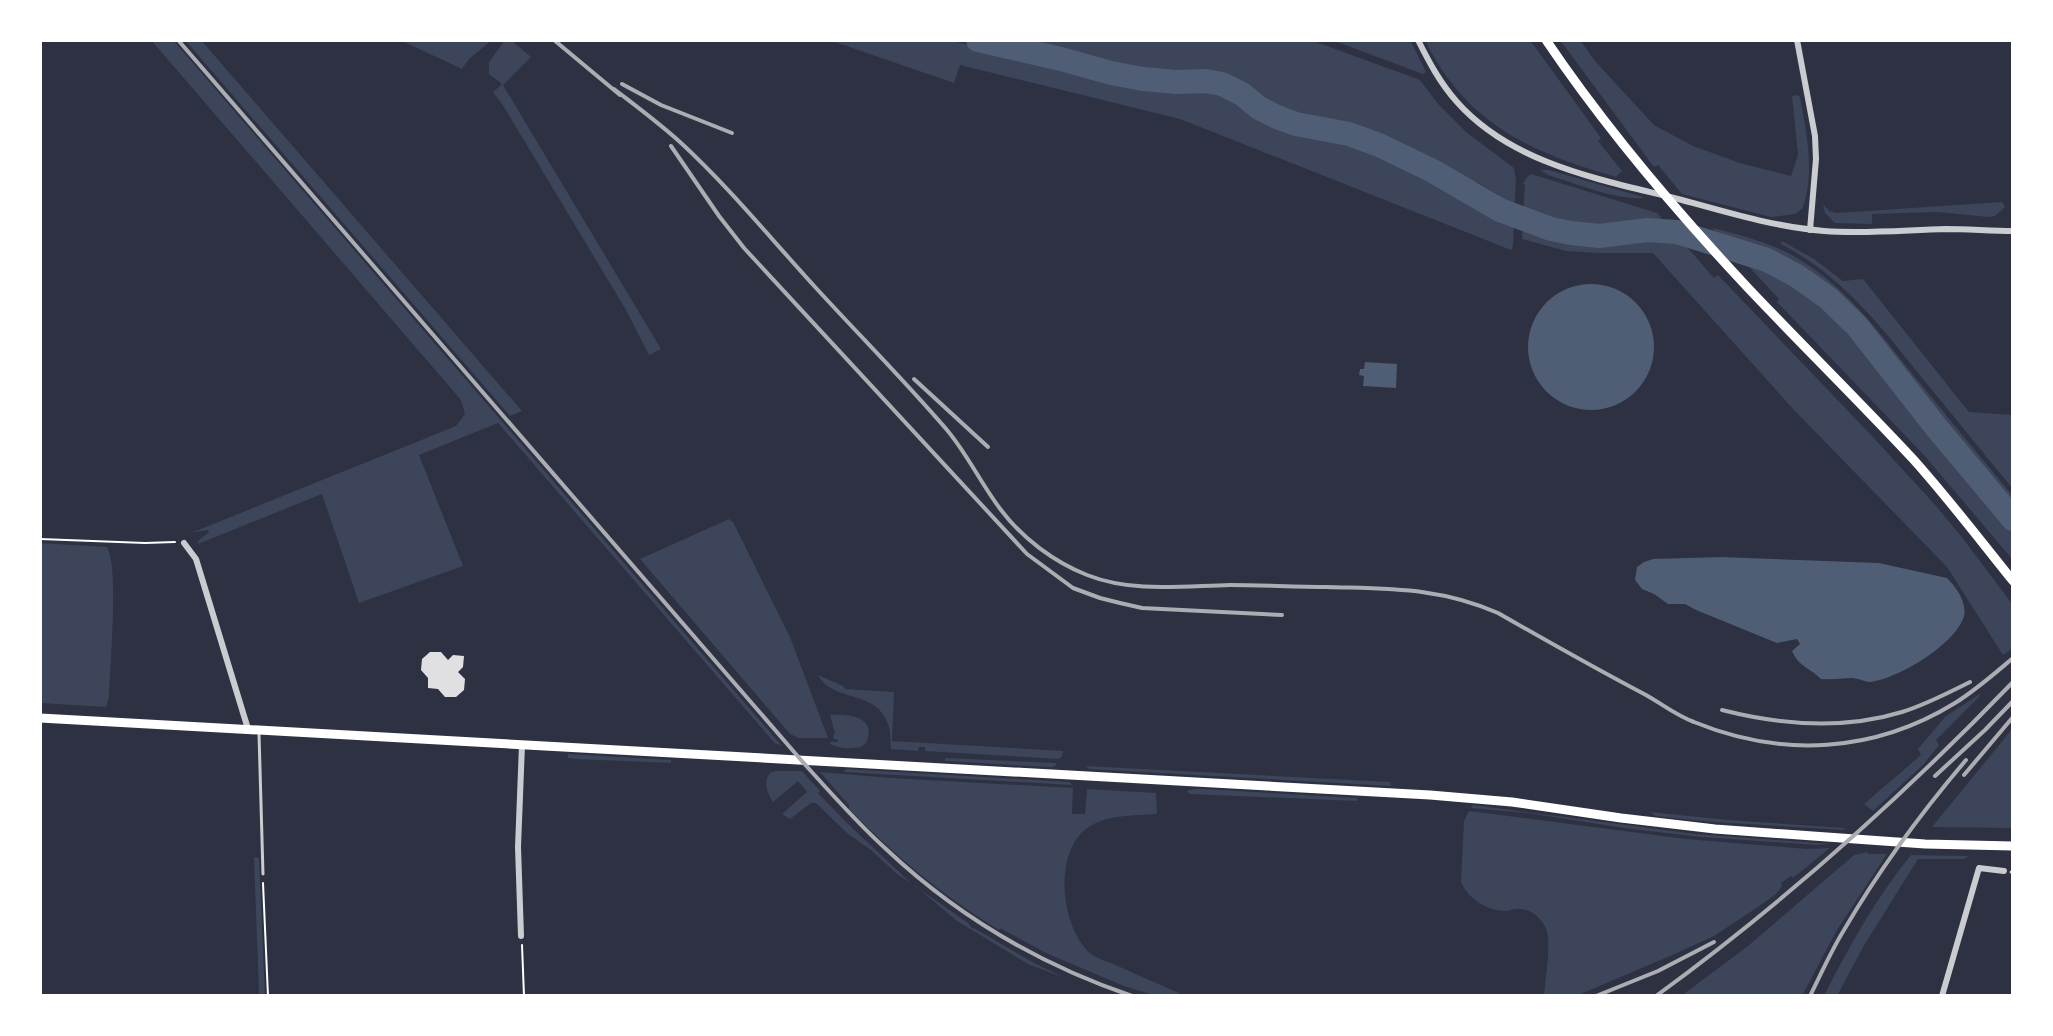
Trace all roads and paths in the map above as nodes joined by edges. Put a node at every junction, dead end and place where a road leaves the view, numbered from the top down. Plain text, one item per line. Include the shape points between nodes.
1 (1418, 40) edge
2 (1546, 40) edge
3 (1797, 40) edge
4 (1810, 230) junction
5 (2013, 231) edge
6 (40, 539) edge
7 (184, 543) joint
8 (2013, 581) edge
9 (40, 718) edge
10 (253, 730) junction
11 (522, 745) junction
12 (2013, 846) edge
13 (2009, 872) edge
14 (263, 874) joint
15 (521, 936) joint
16 (268, 996) edge
17 (524, 996) edge
18 (1942, 996) edge

1 - 4 street via 1465,110 1501,139 1537,158 1630,187
2 - 8 main road via 1677,209 1942,492
3 - 4 street via 1815,136
4 - 5 street
6 - 7 path
7 - 10 street via 196,559
9 - 10 main road
10 - 11 main road
10 - 14 lane
11 - 12 main road via 1442,796 1730,830
11 - 15 street
13 - 18 street via 1979,868
14 - 16 path
15 - 17 path

